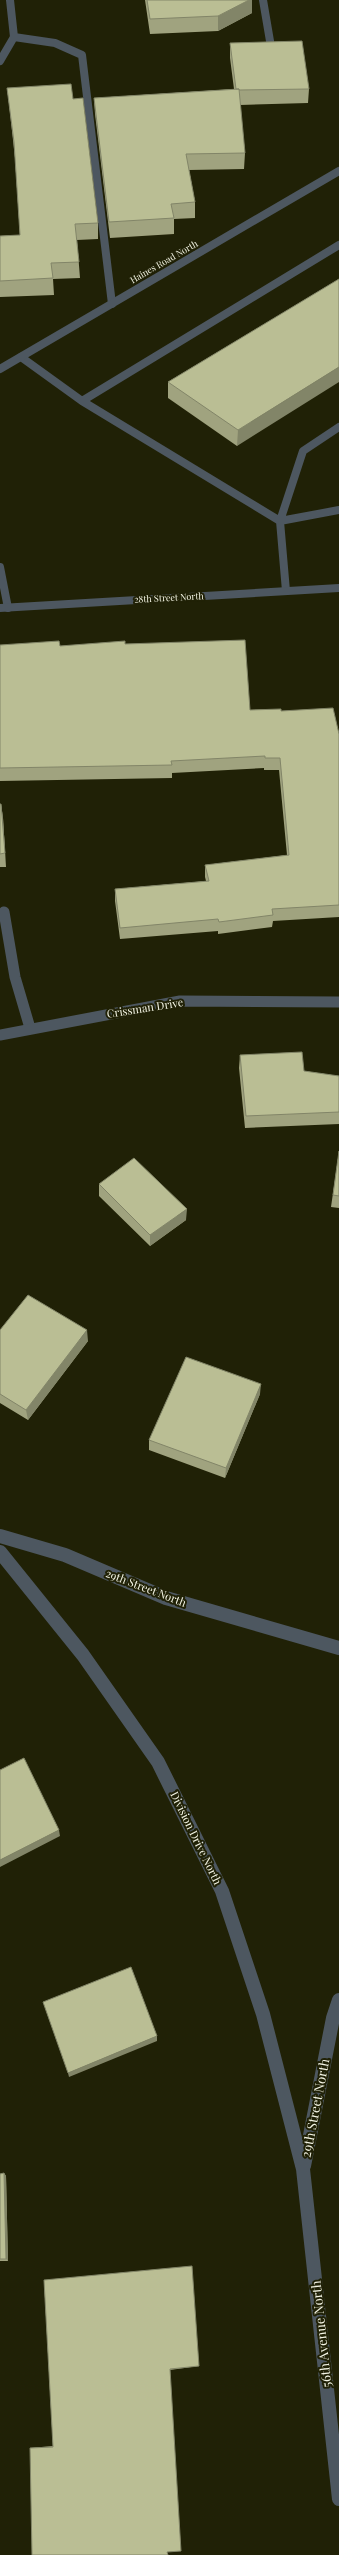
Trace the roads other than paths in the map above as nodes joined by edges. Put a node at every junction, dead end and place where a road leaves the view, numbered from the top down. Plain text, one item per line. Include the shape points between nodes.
1 (10, 0) edge
2 (263, 0) edge
3 (14, 38) junction
4 (270, 41) edge
5 (0, 61) edge
6 (339, 171) edge
7 (339, 245) edge
8 (112, 304) junction
9 (21, 357) junction
10 (0, 370) edge
11 (82, 401) junction
12 (339, 427) edge
13 (339, 510) edge
14 (280, 521) junction
15 (0, 568) edge
16 (339, 588) edge
17 (286, 591) junction
18 (4, 608) edge
19 (4, 912) dead end
20 (339, 1002) edge
21 (30, 1028) junction
22 (0, 1035) edge
23 (0, 1536) edge
24 (0, 1552) edge
25 (339, 1648) edge
26 (339, 2000) edge
27 (303, 2169) junction
28 (339, 2499) edge

1 - 3 street
2 - 4 street
3 - 5 street
3 - 8 street via 55,43 82,55
6 - 8 street, Haines Road North
7 - 11 street
8 - 9 street, Haines Road North
9 - 10 street, Haines Road North
9 - 11 street
11 - 14 street
12 - 14 street via 303,451
13 - 14 street
14 - 17 street
15 - 18 street
16 - 17 street, 28th Street North
17 - 18 street, 28th Street North
19 - 21 street via 15,977
20 - 21 street, Crissman Drive via 180,1001
21 - 22 street, Crissman Drive
23 - 25 street, 29th Street North via 65,1555 166,1598
24 - 27 street, Division Drive North via 83,1655 158,1762 222,1890 262,2014
26 - 27 street, 29th Street North via 333,2018
27 - 28 street, 56th Avenue North

